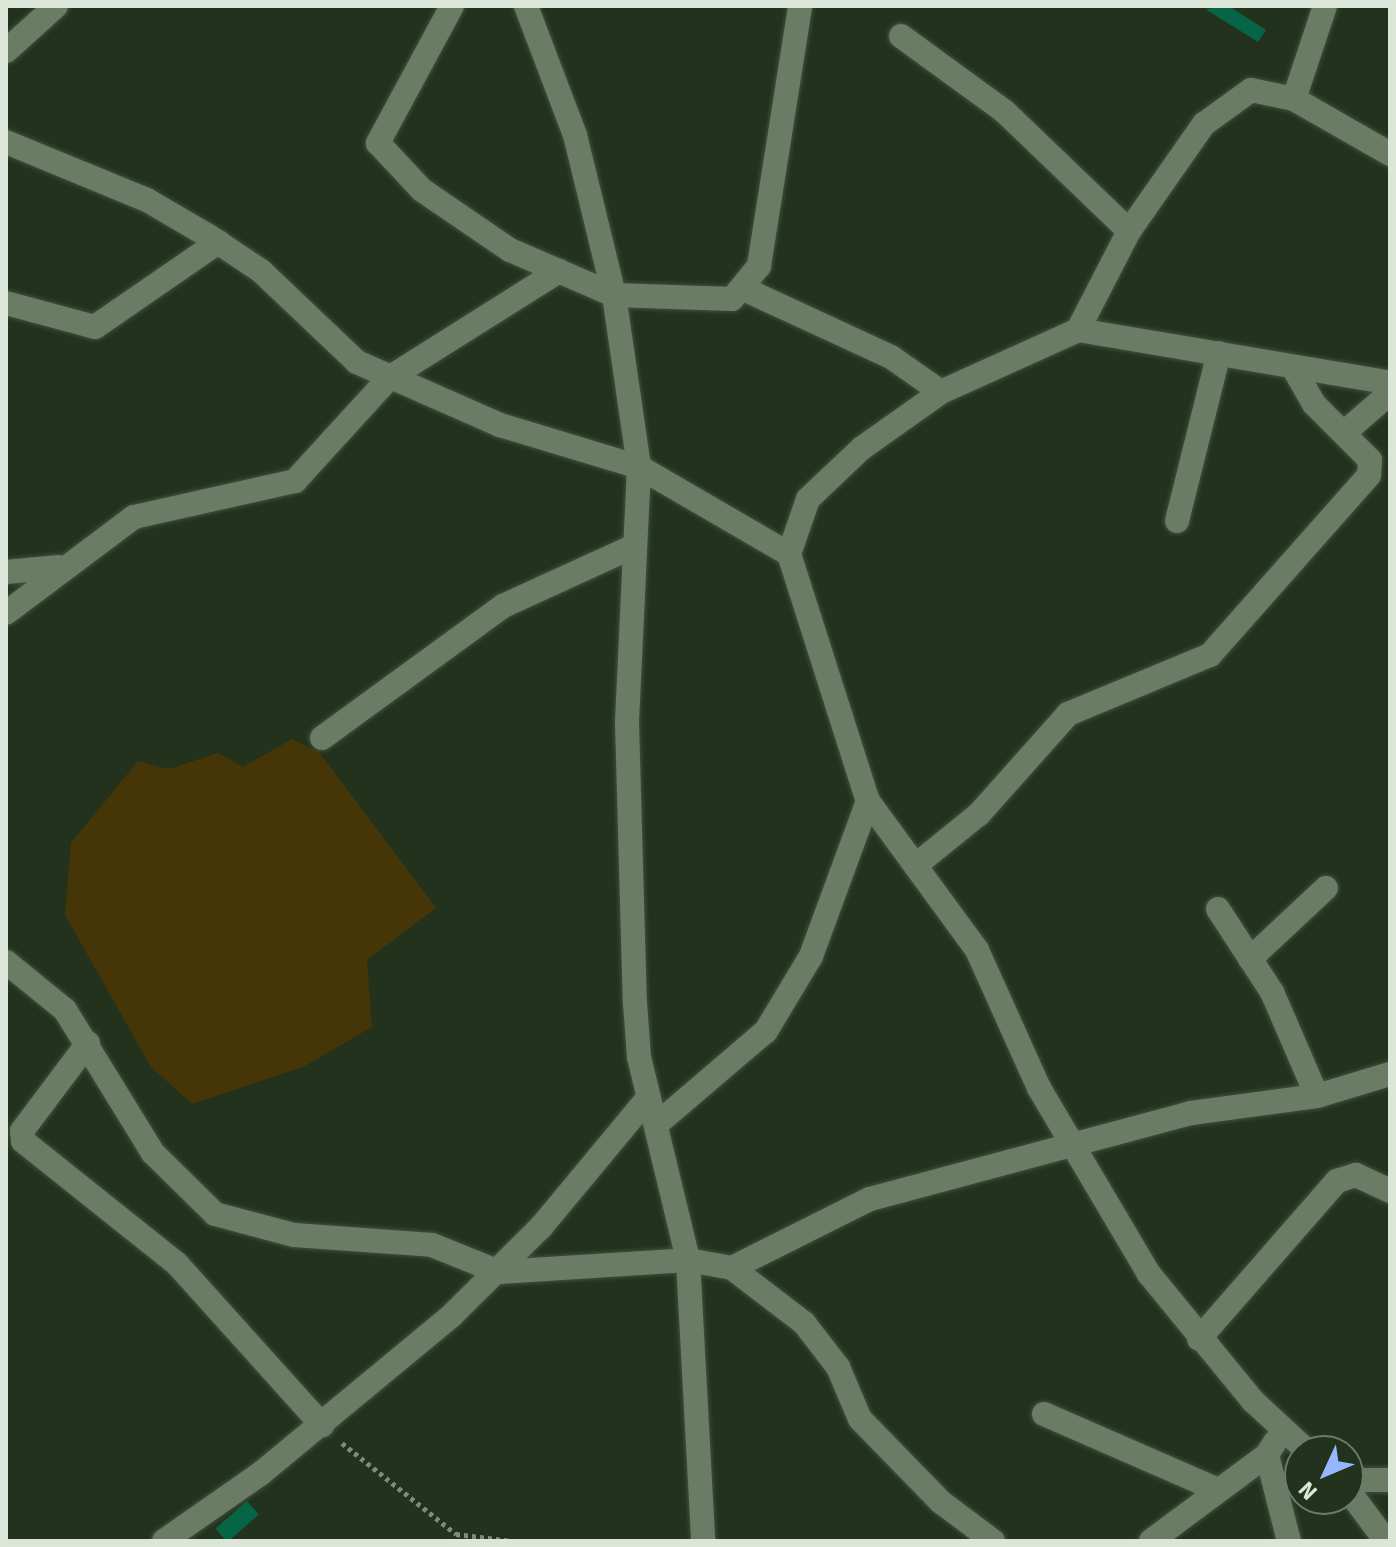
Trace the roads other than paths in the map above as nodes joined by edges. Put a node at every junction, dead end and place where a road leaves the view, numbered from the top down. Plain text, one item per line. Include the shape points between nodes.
1 (56, 6) edge
2 (452, 6) edge
3 (526, 6) edge
4 (800, 6) edge
5 (1325, 6) edge
6 (901, 36) dead end
7 (6, 51) edge
8 (1294, 99) junction
9 (6, 142) edge
10 (1390, 154) edge
11 (1129, 231) junction
12 (218, 242) junction
13 (559, 271) junction
14 (746, 290) junction
15 (614, 295) junction
16 (6, 303) edge
17 (1078, 330) junction
18 (1219, 353) junction
19 (1294, 369) junction
20 (389, 378) junction
21 (1390, 383) edge
22 (941, 392) junction
23 (1390, 393) edge
24 (1345, 432) junction
25 (639, 467) junction
26 (1177, 521) dead end
27 (634, 546) junction
28 (789, 554) junction
29 (59, 567) junction
30 (6, 572) edge
31 (6, 613) edge
32 (322, 738) dead end
33 (868, 801) junction
34 (916, 865) junction
35 (1326, 888) dead end
36 (1218, 909) dead end
37 (1250, 959) junction
38 (6, 962) edge
39 (88, 1043) junction
40 (1390, 1074) edge
41 (1317, 1096) junction
42 (648, 1098) junction
43 (657, 1124) junction
44 (1074, 1150) junction
45 (1390, 1191) edge
46 (688, 1260) junction
47 (732, 1268) junction
48 (499, 1272) junction
49 (1199, 1339) junction
50 (1044, 1414) dead end
51 (322, 1425) junction
52 (1283, 1430) junction
53 (1289, 1435) edge
54 (1267, 1455) junction
55 (1364, 1480) edge
56 (1390, 1480) edge
57 (1218, 1490) junction
58 (1364, 1511) edge
59 (164, 1541) edge
60 (703, 1541) edge
61 (993, 1541) edge
62 (1151, 1541) edge
63 (1289, 1541) edge
64 (1386, 1541) edge

1 - 7 street
2 - 13 street via 378,143 422,190 510,250
3 - 15 street via 575,135
4 - 14 street via 759,266
5 - 8 street
6 - 11 street via 1004,111
8 - 10 street
8 - 11 street via 1251,90 1223,105
9 - 12 street via 147,200
11 - 17 street
12 - 16 street via 95,327
12 - 20 street via 261,271 345,354
13 - 15 street
13 - 20 street
14 - 15 street via 732,299
14 - 22 street via 891,357
15 - 25 street
17 - 18 street
17 - 22 street
18 - 19 street
18 - 26 street
19 - 21 street
19 - 24 street via 1314,404
20 - 25 street via 500,425
20 - 29 street via 295,481 256,495 154,509
22 - 28 street via 827,477 801,509
23 - 24 street
24 - 34 street via 1370,460 1369,475 1261,605 1210,655 1068,714 979,814
25 - 27 street
25 - 28 street
27 - 32 street via 503,606
27 - 42 street via 627,722 635,1003
28 - 33 street
29 - 30 street
29 - 31 street
33 - 34 street
33 - 43 street via 811,956 766,1031
34 - 44 street via 977,950
35 - 37 street
36 - 37 street
37 - 41 street
38 - 39 street via 65,1010
39 - 48 street via 168,1173 221,1217 294,1235 432,1245
39 - 51 street via 22,1131 23,1141 177,1264
40 - 41 street
41 - 44 street via 1223,1106
42 - 43 street
42 - 48 street
43 - 46 street
44 - 47 street via 870,1199
44 - 49 street via 1149,1274
45 - 49 street via 1356,1175 1337,1181
46 - 47 street
46 - 48 street
46 - 60 street
47 - 61 street via 804,1323 838,1367 860,1419 941,1502
48 - 51 street
49 - 52 street
50 - 57 street
51 - 59 street
52 - 53 street
52 - 54 street
54 - 57 street
54 - 63 street
55 - 56 street
57 - 62 street
58 - 64 street

